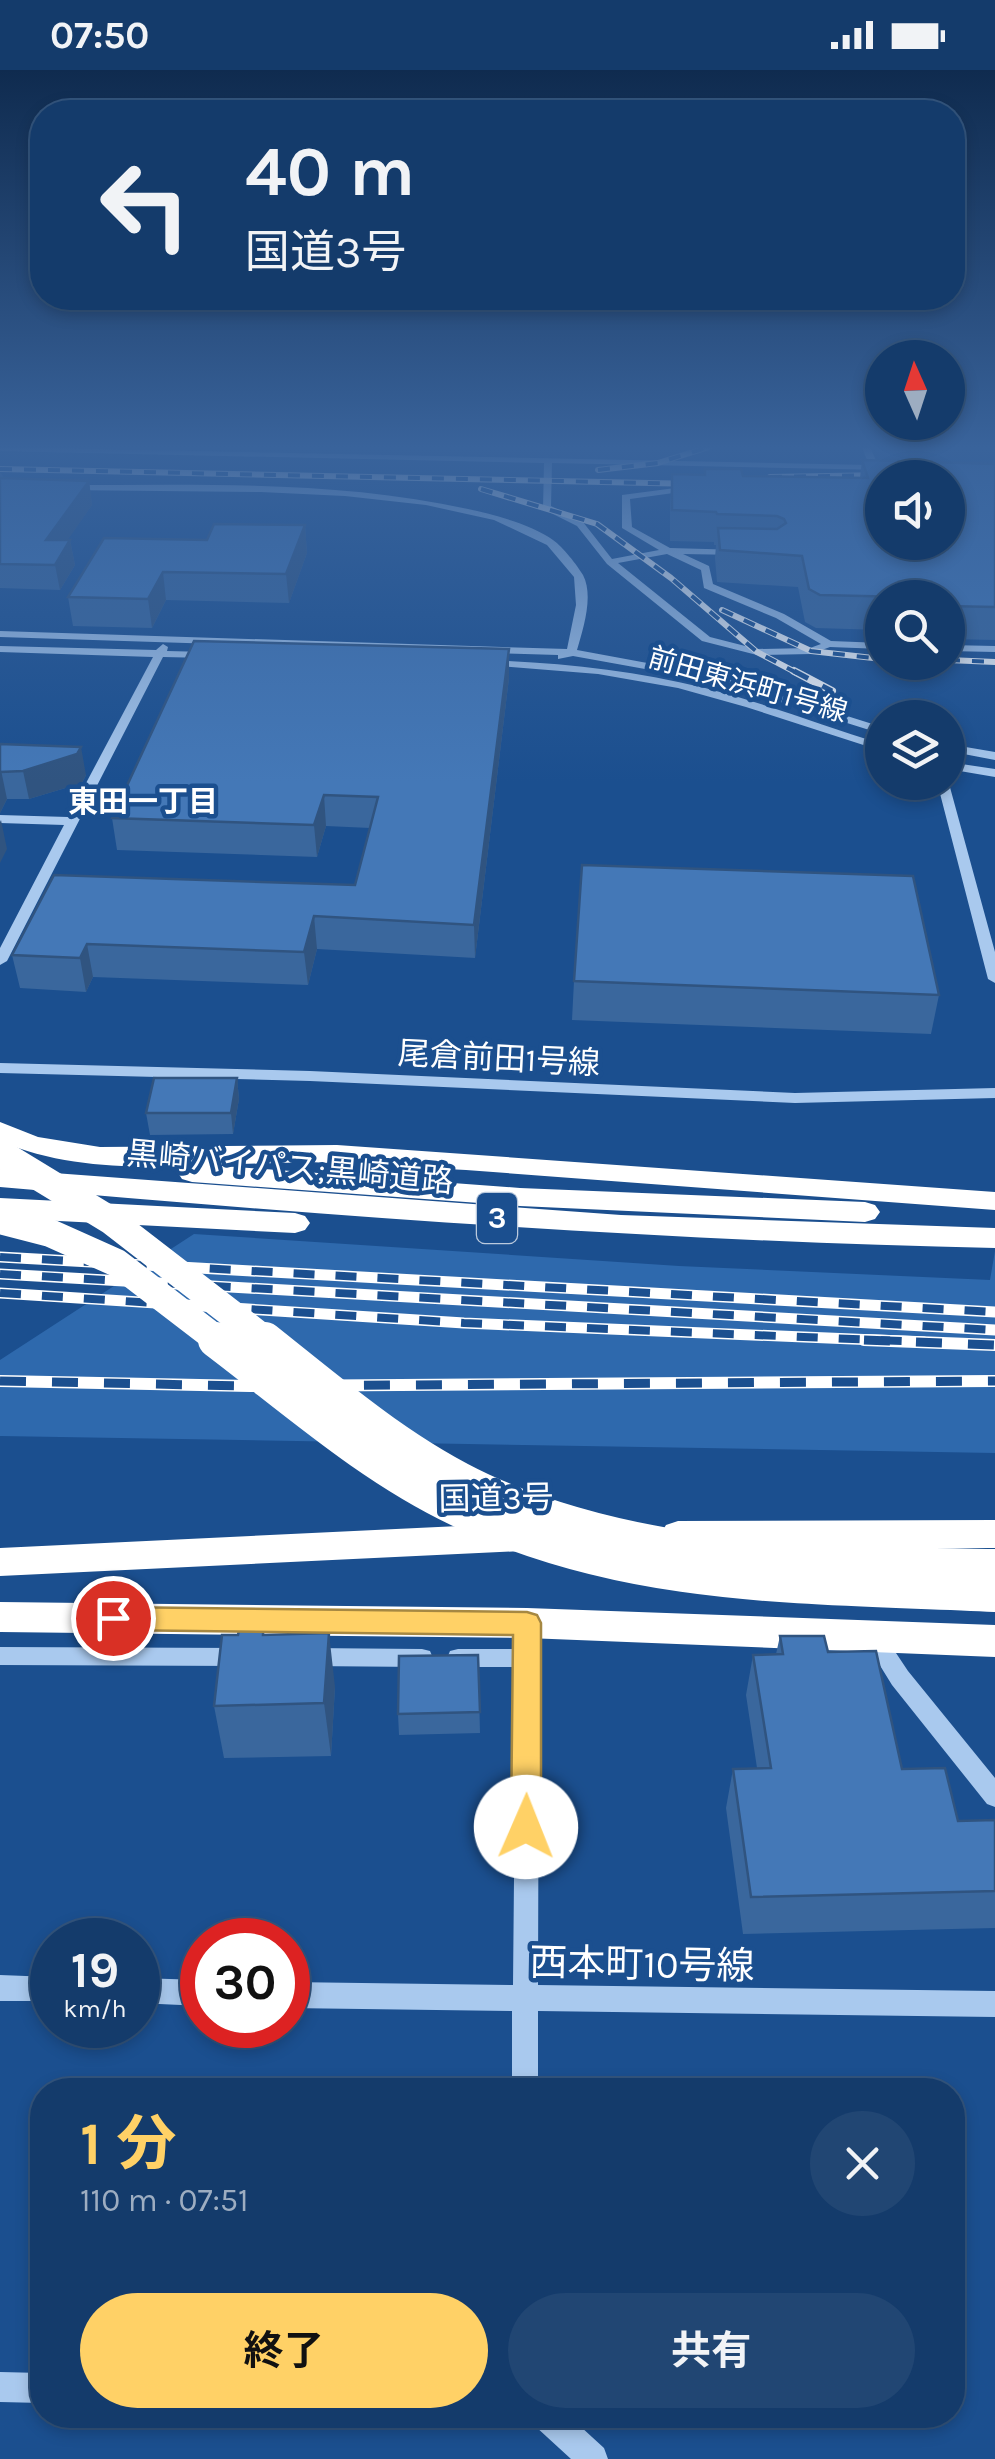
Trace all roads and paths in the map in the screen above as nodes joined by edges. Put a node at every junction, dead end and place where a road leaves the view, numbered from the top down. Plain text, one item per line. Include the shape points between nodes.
1 (567, 558) edge
2 (607, 558) edge
3 (629, 558) edge
4 (685, 558) edge
5 (610, 562) junction
6 (0, 634) edge
7 (167, 639) junction
8 (829, 644) junction
9 (865, 645) edge
10 (965, 648) edge
11 (0, 649) edge
12 (995, 649) edge
13 (572, 652) junction
14 (160, 654) junction
15 (543, 665) junction
16 (865, 726) edge
17 (865, 743) edge
18 (965, 755) edge
19 (995, 756) edge
20 (965, 761) edge
21 (995, 773) edge
22 (948, 800) edge
23 (0, 819) edge
24 (71, 821) junction
25 (0, 962) edge
26 (995, 979) edge
27 (0, 1068) edge
28 (995, 1093) edge
29 (0, 1131) edge
30 (0, 1154) edge
31 (0, 1178) edge
32 (995, 1202) edge
33 (0, 1208) edge
34 (995, 1213) edge
35 (0, 1220) edge
36 (738, 1234) junction
37 (995, 1238) edge
38 (995, 1534) edge
39 (0, 1562) edge
40 (995, 1567) edge
41 (995, 1594) edge
42 (0, 1617) edge
43 (874, 1638) junction
44 (527, 1641) junction
45 (995, 1642) edge
46 (0, 1656) edge
47 (995, 1796) edge
48 (0, 1988) edge
49 (30, 1989) edge
50 (310, 1995) edge
51 (524, 2000) junction
52 (995, 2004) edge
53 (525, 2078) edge
54 (0, 2387) edge
55 (30, 2388) edge
56 (560, 2428) edge
57 (593, 2459) edge

1 - 13 street via 580,578
2 - 5 street
3 - 5 street
4 - 8 street via 706,568 708,586
5 - 8 street via 706,639 758,652 811,652
6 - 7 street, 前田東浜町1号線
7 - 13 street, 前田東浜町1号線
7 - 14 street
8 - 9 street
10 - 12 street
11 - 14 street, 前田東浜町1号線
13 - 15 street
13 - 16 street, 前田東浜町1号線 via 719,679
14 - 15 street, 前田東浜町1号線
14 - 24 street
15 - 17 street, 前田東浜町1号線 via 704,691
18 - 19 street
20 - 21 street
22 - 26 street
23 - 24 street
24 - 25 street
27 - 28 street, 尾倉前田1号線 via 795,1098
29 - 32 highway via 66,1152 394,1157
30 - 34 highway, 黒崎バイパス;黒崎道路 / 3 via 540,1198
30 - 40 highway, bridge via 76,1194 418,1455 502,1498 652,1543 772,1558
31 - 36 highway, 黒崎バイパス;黒崎道路 / 3
33 - 36 highway via 515,1234
35 - 41 highway, bridge via 117,1263 361,1450 458,1509 563,1550 656,1573
36 - 37 highway, 黒崎バイパス;黒崎道路 / 3
38 - 39 highway, 国道3号 via 452,1538
42 - 44 highway
43 - 44 highway
43 - 45 highway
43 - 47 street
44 - 46 street via 284,1657
44 - 51 street
48 - 49 street
50 - 51 street, 西本町10号線
51 - 52 street, 西本町10号線
51 - 53 street
54 - 55 street
56 - 57 street

